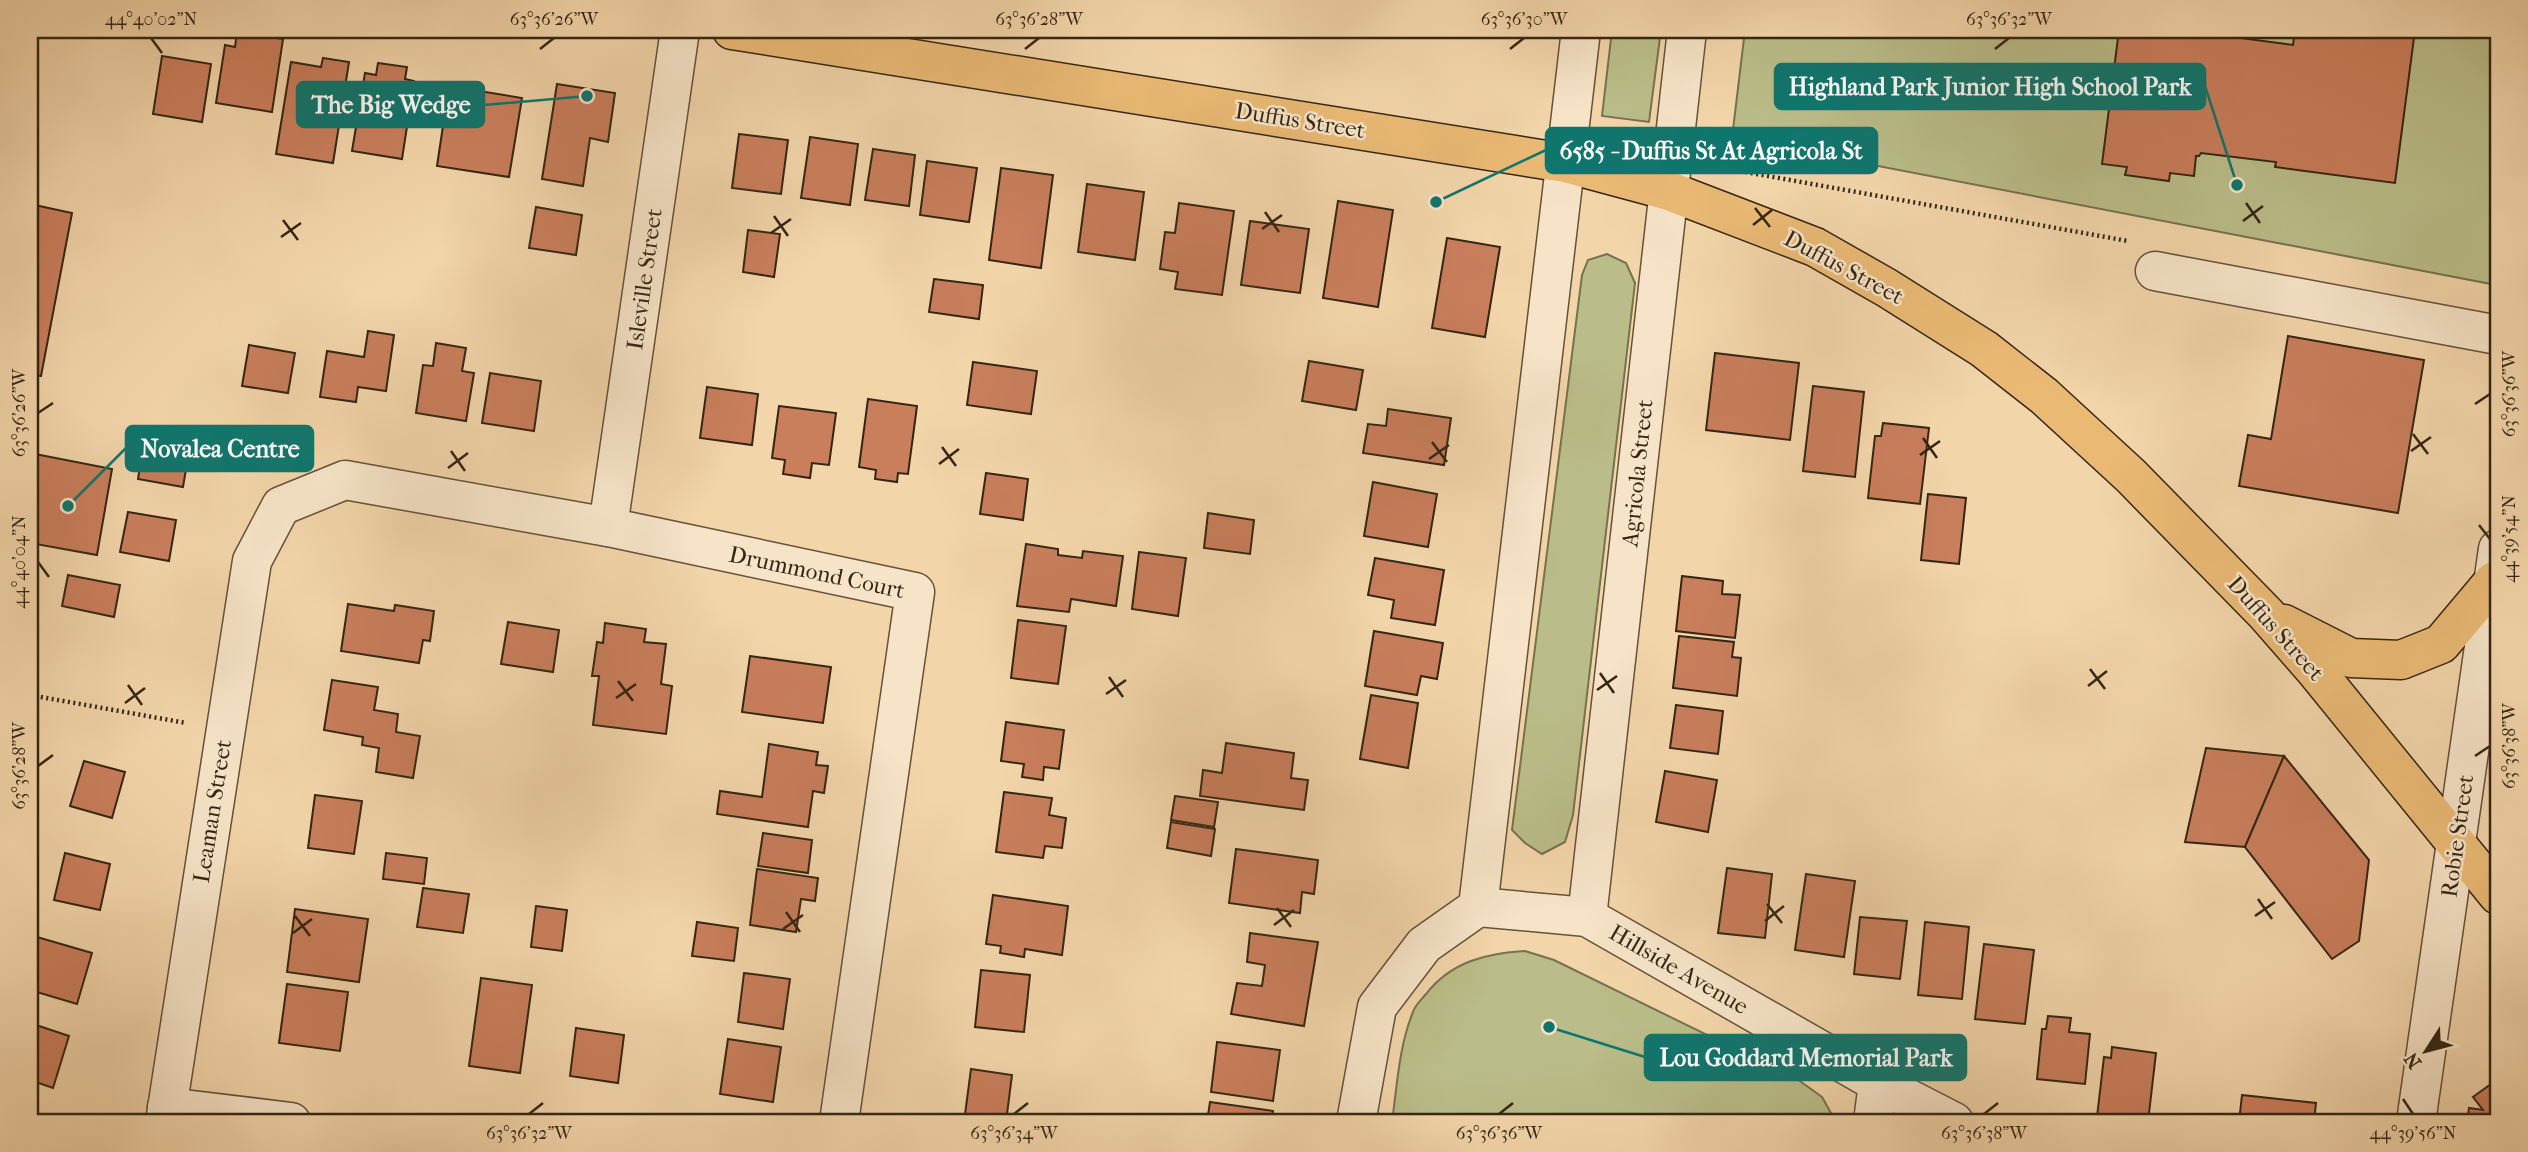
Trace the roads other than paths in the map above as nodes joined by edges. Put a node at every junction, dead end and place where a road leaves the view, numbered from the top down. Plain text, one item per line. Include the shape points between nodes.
1 (680, 30) edge
2 (732, 30) edge
3 (1581, 30) edge
4 (1688, 30) edge
5 (1565, 163) junction
6 (1669, 191) junction
7 (2143, 257) road end
8 (2498, 335) edge
9 (281, 506) joint
10 (608, 527) junction
11 (2496, 565) edge
12 (2266, 614) junction
13 (2456, 844) junction
14 (2498, 895) edge
15 (1478, 907) junction
16 (1587, 917) junction
17 (1878, 1083) junction
18 (166, 1115) edge
19 (291, 1122) edge
20 (839, 1122) edge
21 (1356, 1122) edge
22 (1873, 1122) edge
23 (1954, 1122) edge
24 (2416, 1122) edge

1 - 10 street, Isleville Street
2 - 5 main road, Duffus Street
3 - 5 street
4 - 6 street, Agricola Street
5 - 6 main road, Duffus Street
5 - 15 street
6 - 12 main road, Duffus Street via 1815,247 1984,349 2113,458
6 - 16 street, Agricola Street
7 - 8 street
9 - 10 street, Drummond Court via 345,480
9 - 18 street, Leaman Street via 252,561
10 - 20 street, Drummond Court via 915,592
11 - 12 main road via 2441,644 2401,660 2351,657
11 - 13 street, Robie Street
12 - 13 main road, Duffus Street
13 - 14 main road, Duffus Street
13 - 24 street, Robie Street
15 - 16 street
15 - 21 street via 1424,945 1377,1007
16 - 17 street, Hillside Avenue
17 - 22 street
17 - 23 street, Hillside Avenue
18 - 19 street

